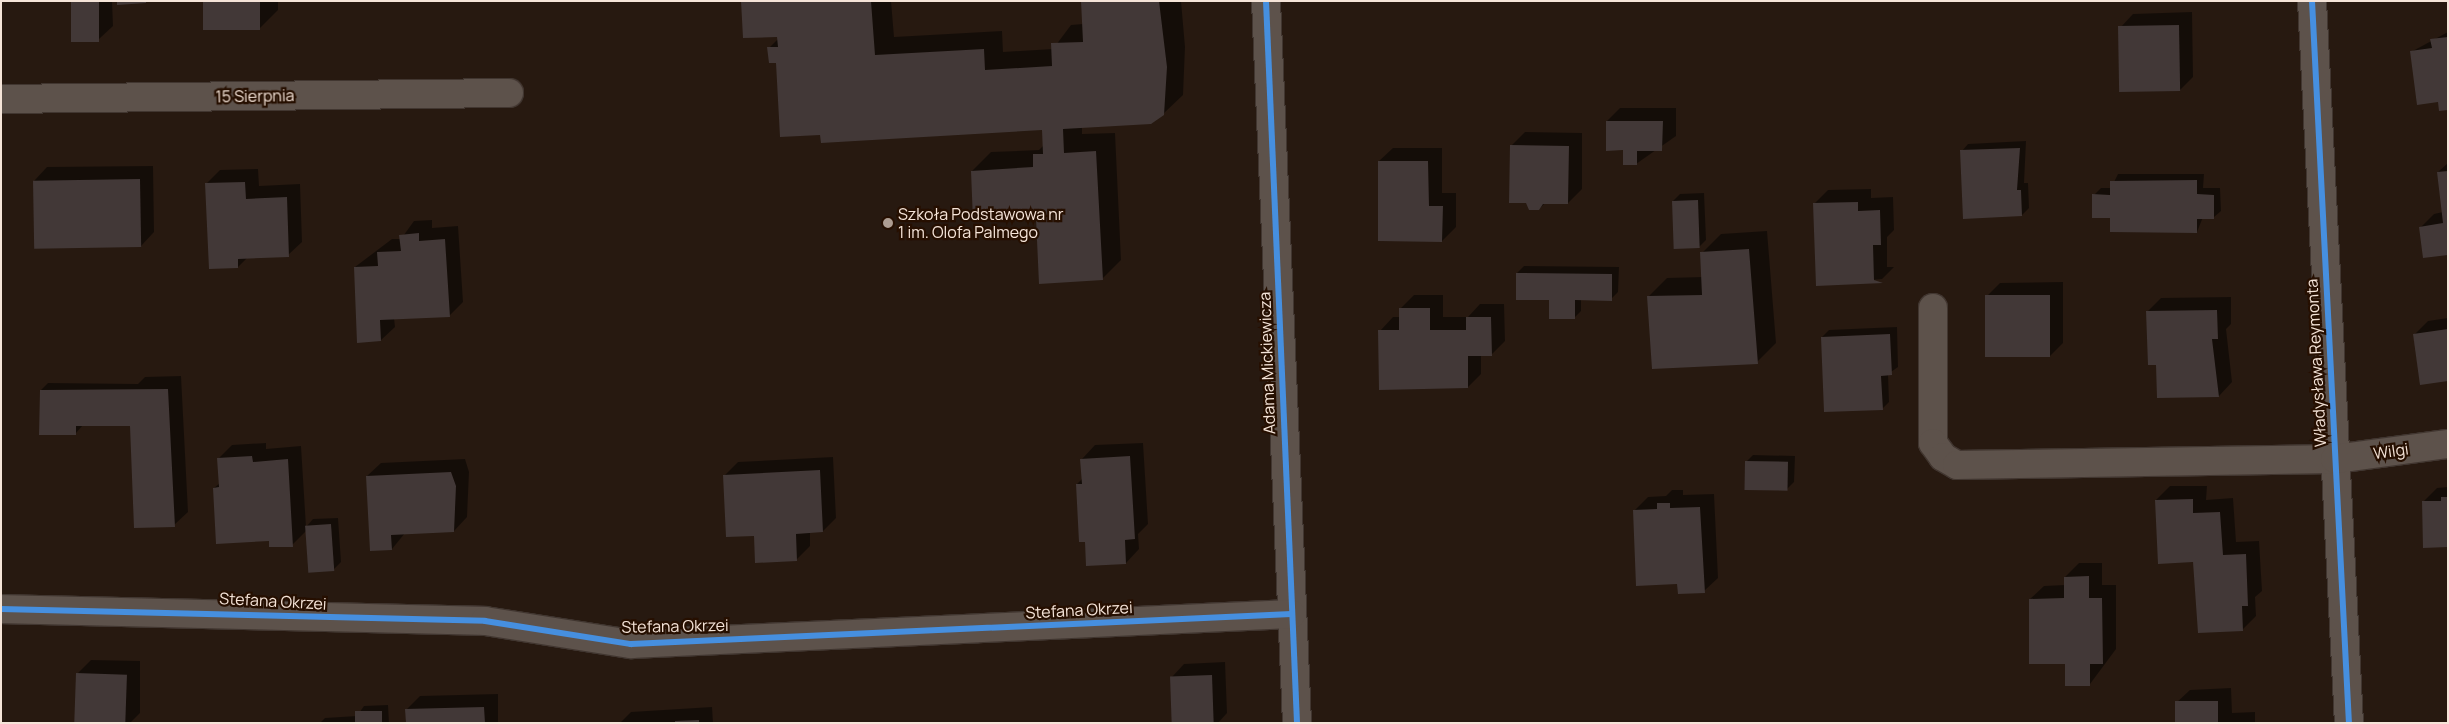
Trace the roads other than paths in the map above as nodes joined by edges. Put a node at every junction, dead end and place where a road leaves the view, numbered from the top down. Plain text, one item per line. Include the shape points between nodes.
1 (1266, 1) edge
2 (2312, 1) edge
3 (509, 93) dead end
4 (1, 99) edge
5 (1933, 308) dead end
6 (2448, 444) edge
7 (2335, 459) junction
8 (1, 609) edge
9 (1291, 614) junction
10 (1297, 723) edge
11 (2349, 723) edge

1 - 9 street, Adama Mickiewicza
2 - 7 street, Władysława Reymonta
3 - 4 street, 15 Sierpnia
5 - 7 street, Wilgi via 1933,443 1943,457 1957,465
6 - 7 street, Wilgi
7 - 11 street, Władysława Reymonta
8 - 9 street, Stefana Okrzei via 485,621 631,644
9 - 10 street, Adama Mickiewicza

